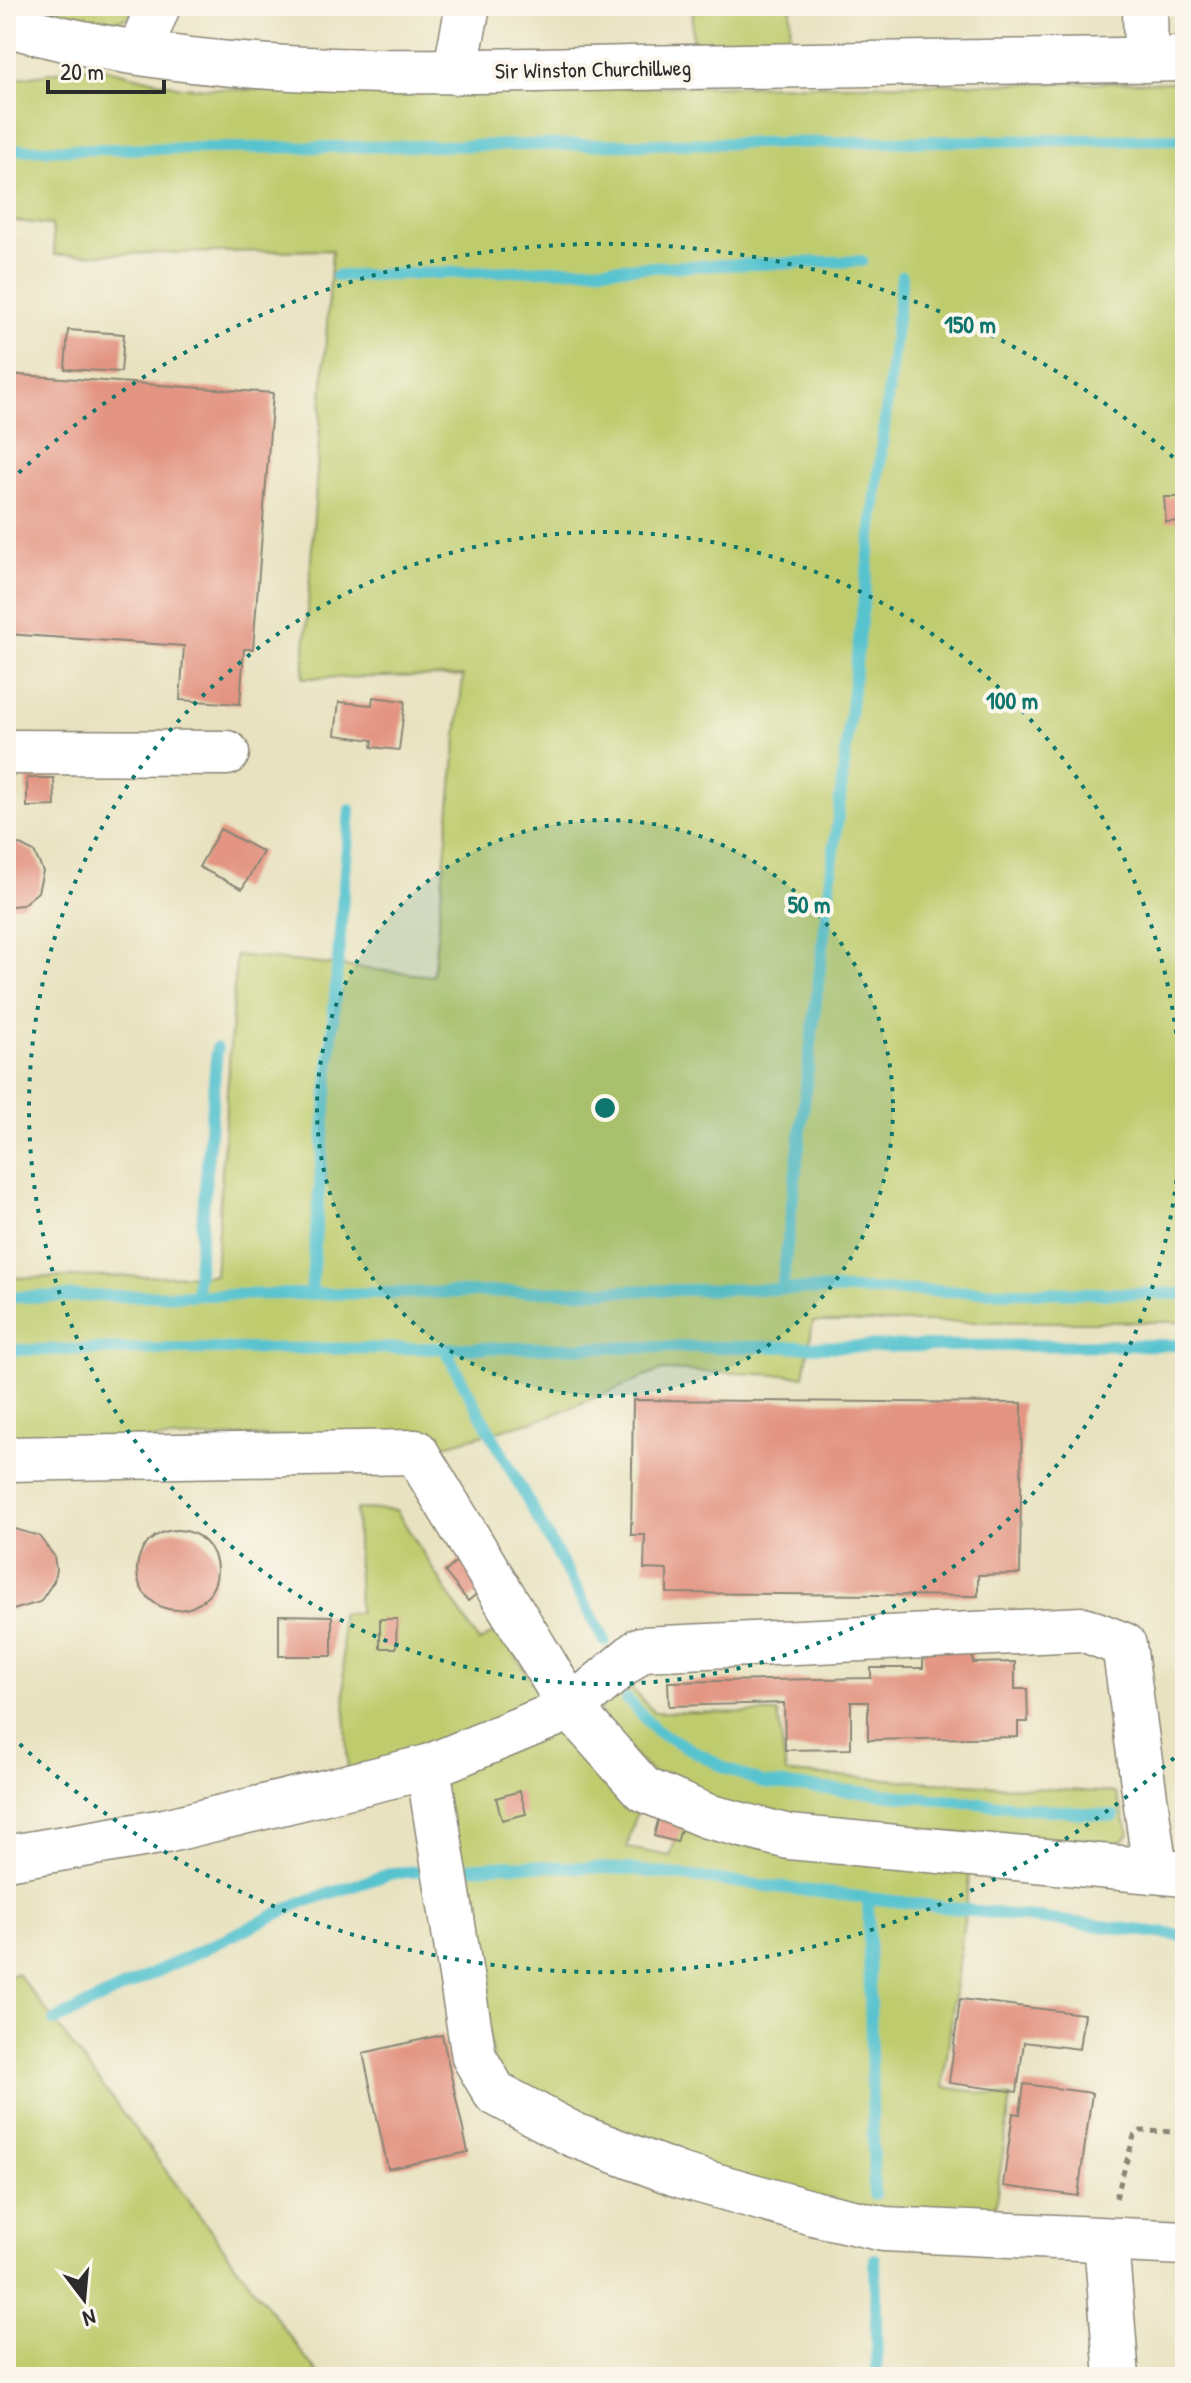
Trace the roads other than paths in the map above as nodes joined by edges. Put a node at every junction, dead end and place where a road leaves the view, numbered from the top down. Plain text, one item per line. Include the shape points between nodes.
1 (158, 6) edge
2 (468, 6) edge
3 (1145, 6) edge
4 (20, 36) edge
5 (140, 51) junction
6 (1166, 60) edge
7 (455, 72) junction
8 (6, 752) edge
9 (227, 753) dead end
10 (6, 1459) edge
11 (571, 1708) junction
12 (428, 1767) junction
13 (6, 1858) edge
14 (1170, 1872) edge
15 (1106, 2242) junction
16 (1185, 2243) edge
17 (1117, 2377) edge

1 - 5 street
2 - 7 street
3 - 6 street
4 - 5 street, Sir Winston Churchillweg
5 - 7 street, Sir Winston Churchillweg via 242,67
6 - 7 street, Sir Winston Churchillweg
8 - 9 street
10 - 11 street via 416,1452
11 - 12 street
11 - 14 street via 643,1789 707,1816 789,1837
11 - 14 street via 641,1649 1083,1629 1124,1645
12 - 13 street via 165,1831
12 - 15 street via 474,2057 495,2093 574,2135 679,2175 884,2229
15 - 16 street
15 - 17 street

